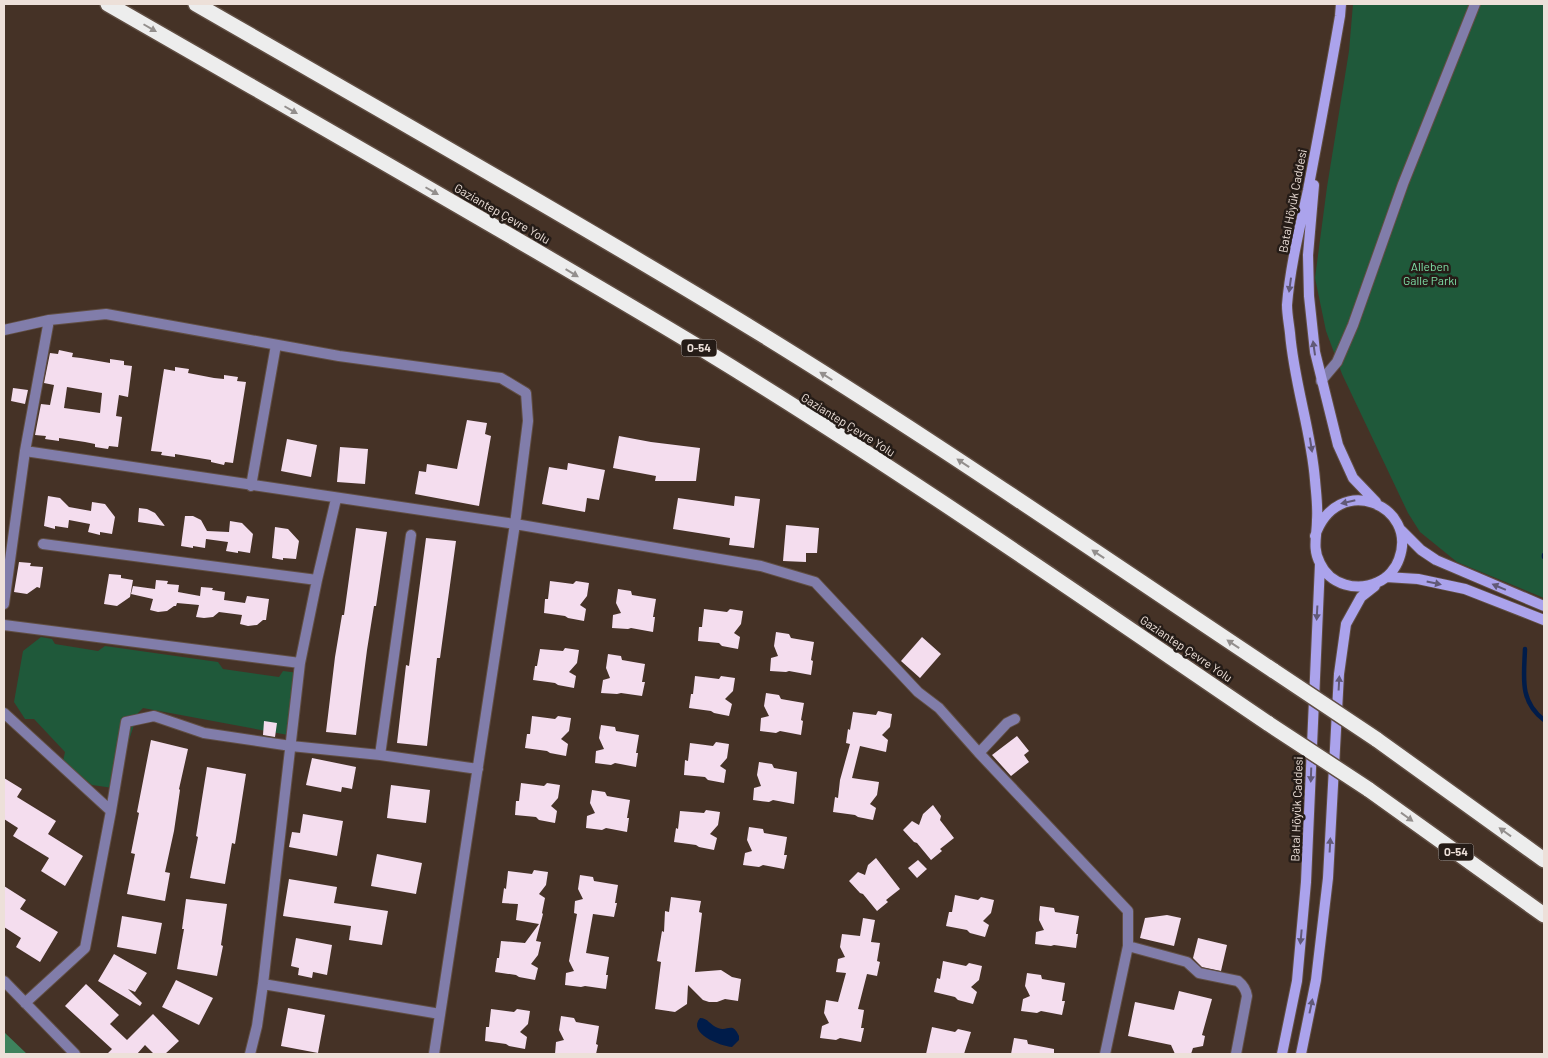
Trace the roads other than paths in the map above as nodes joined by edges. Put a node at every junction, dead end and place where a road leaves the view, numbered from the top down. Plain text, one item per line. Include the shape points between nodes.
1 (108, 4) edge
2 (196, 4) edge
3 (1341, 4) edge
4 (1475, 4) edge
5 (1319, 134) junction
6 (49, 320) junction
7 (4, 330) edge
8 (276, 345) junction
9 (1321, 381) junction
10 (25, 451) junction
11 (251, 486) junction
12 (336, 499) junction
13 (1377, 504) junction
14 (515, 524) junction
15 (1399, 528) junction
16 (411, 535) dead end
17 (1316, 536) junction
18 (43, 544) dead end
19 (1320, 564) junction
20 (1383, 579) junction
21 (317, 580) junction
22 (4, 604) edge
23 (1544, 606) edge
24 (1544, 620) edge
25 (4, 625) edge
26 (300, 663) junction
27 (4, 713) edge
28 (1016, 719) dead end
29 (291, 746) junction
30 (979, 753) junction
31 (380, 755) junction
32 (478, 769) junction
33 (111, 811) junction
34 (1544, 860) edge
35 (1544, 915) edge
36 (1128, 946) junction
37 (4, 981) edge
38 (263, 984) junction
39 (25, 1003) junction
40 (440, 1014) junction
41 (75, 1054) edge
42 (250, 1054) edge
43 (434, 1054) edge
44 (1105, 1054) edge
45 (1236, 1054) edge
46 (1282, 1054) edge
47 (1301, 1054) edge

1 -> 35 highway, Gaziantep Çevre Yolu / O-54, bridge via 704,350 925,491 1368,789
34 -> 2 highway, bridge via 1376,739 949,454 726,313
3 - 5 main road
4 - 9 street via 1409,167 1353,326 1337,362
9 -> 5 main road, Batal Höyük Caddesi via 1314,352 1308,296 1308,255
5 -> 17 main road, Batal Höyük Caddesi via 1287,306 1292,360 1314,470
6 - 7 street
6 - 8 street via 106,314
6 - 10 street
8 - 11 street
8 - 14 street via 501,378 526,393 528,422
9 - 13 main road, Batal Höyük Caddesi via 1338,445 1353,478
10 - 11 street
10 - 22 street
11 - 12 street
12 - 14 street
12 - 21 street
13 - 15 main road, Batal Höyük Caddesi via 1388,511
13 -> 17 main road via 1364,500 1338,504 1320,523
14 - 30 street via 761,566 815,582
14 - 32 street
15 - 20 main road via 1402,546 1399,560
23 -> 15 main road, Batal Höyük Caddesi via 1436,560
16 - 31 street
17 - 19 main road, Batal Höyük Caddesi via 1315,550
18 - 21 street
19 - 20 main road via 1328,575 1354,587 1368,586
19 -> 46 main road, Batal Höyük Caddesi via 1306,882 1297,981
20 -> 24 main road via 1418,579 1465,589
47 -> 20 main road via 1316,980 1328,878 1339,674 1346,624 1361,597
21 - 26 street
25 - 26 street
26 - 29 street
27 - 33 street
28 - 30 street via 1007,723
29 - 31 street
29 - 33 street via 204,733 154,716 126,722
29 - 38 street
30 - 36 street via 1128,911
31 - 32 street
32 - 40 street
33 - 39 street via 85,948
36 - 44 street
36 - 45 street via 1187,962 1199,973 1242,984 1247,996
37 - 39 street
38 - 40 street
38 - 42 street
39 - 41 street
40 - 43 street

